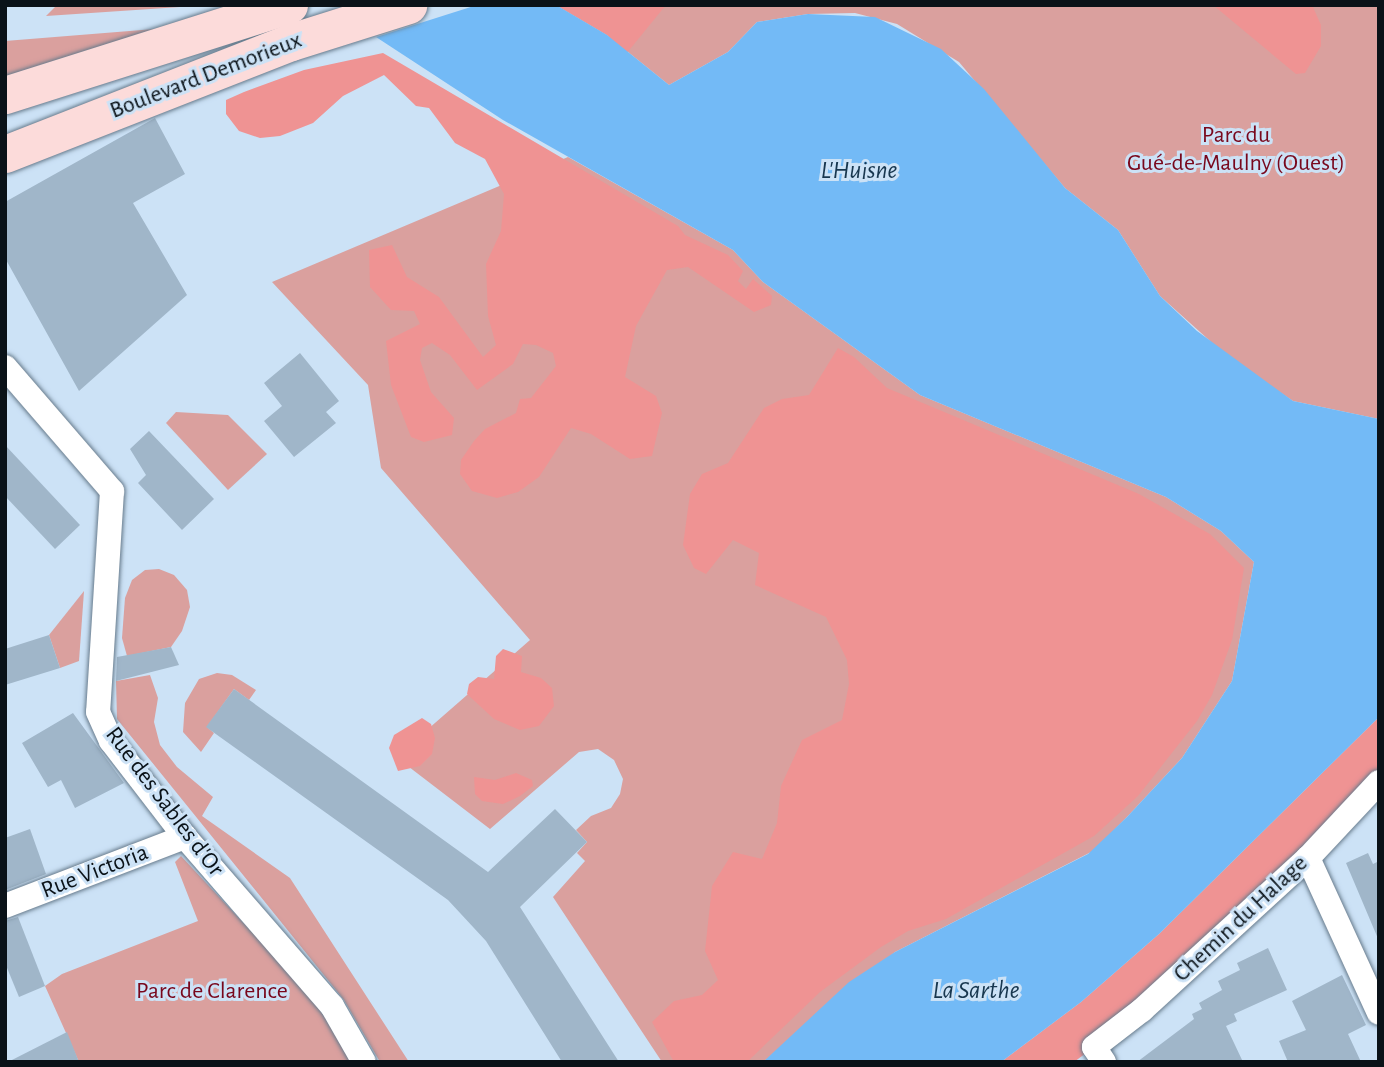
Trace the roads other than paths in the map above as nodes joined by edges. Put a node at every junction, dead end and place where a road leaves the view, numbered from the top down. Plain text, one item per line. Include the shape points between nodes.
1 (289, 5) edge
2 (408, 5) edge
3 (5, 96) edge
4 (5, 153) edge
5 (5, 366) edge
6 (1379, 782) edge
7 (185, 838) junction
8 (1308, 858) junction
9 (5, 906) edge
10 (1379, 1013) edge
11 (1099, 1055) edge
12 (364, 1062) edge

1 - 3 main road, Boulevard Demorieux
2 - 4 main road, Boulevard Demorieux via 291,42
5 - 7 street, Rue des Sables d'Or via 112,491 98,712 111,741
6 - 8 street, Chemin du Halage
7 - 9 street, Rue Victoria
7 - 12 street, Rue des Sables d'Or via 332,1006
8 - 10 street
8 - 11 street, Chemin du Halage

